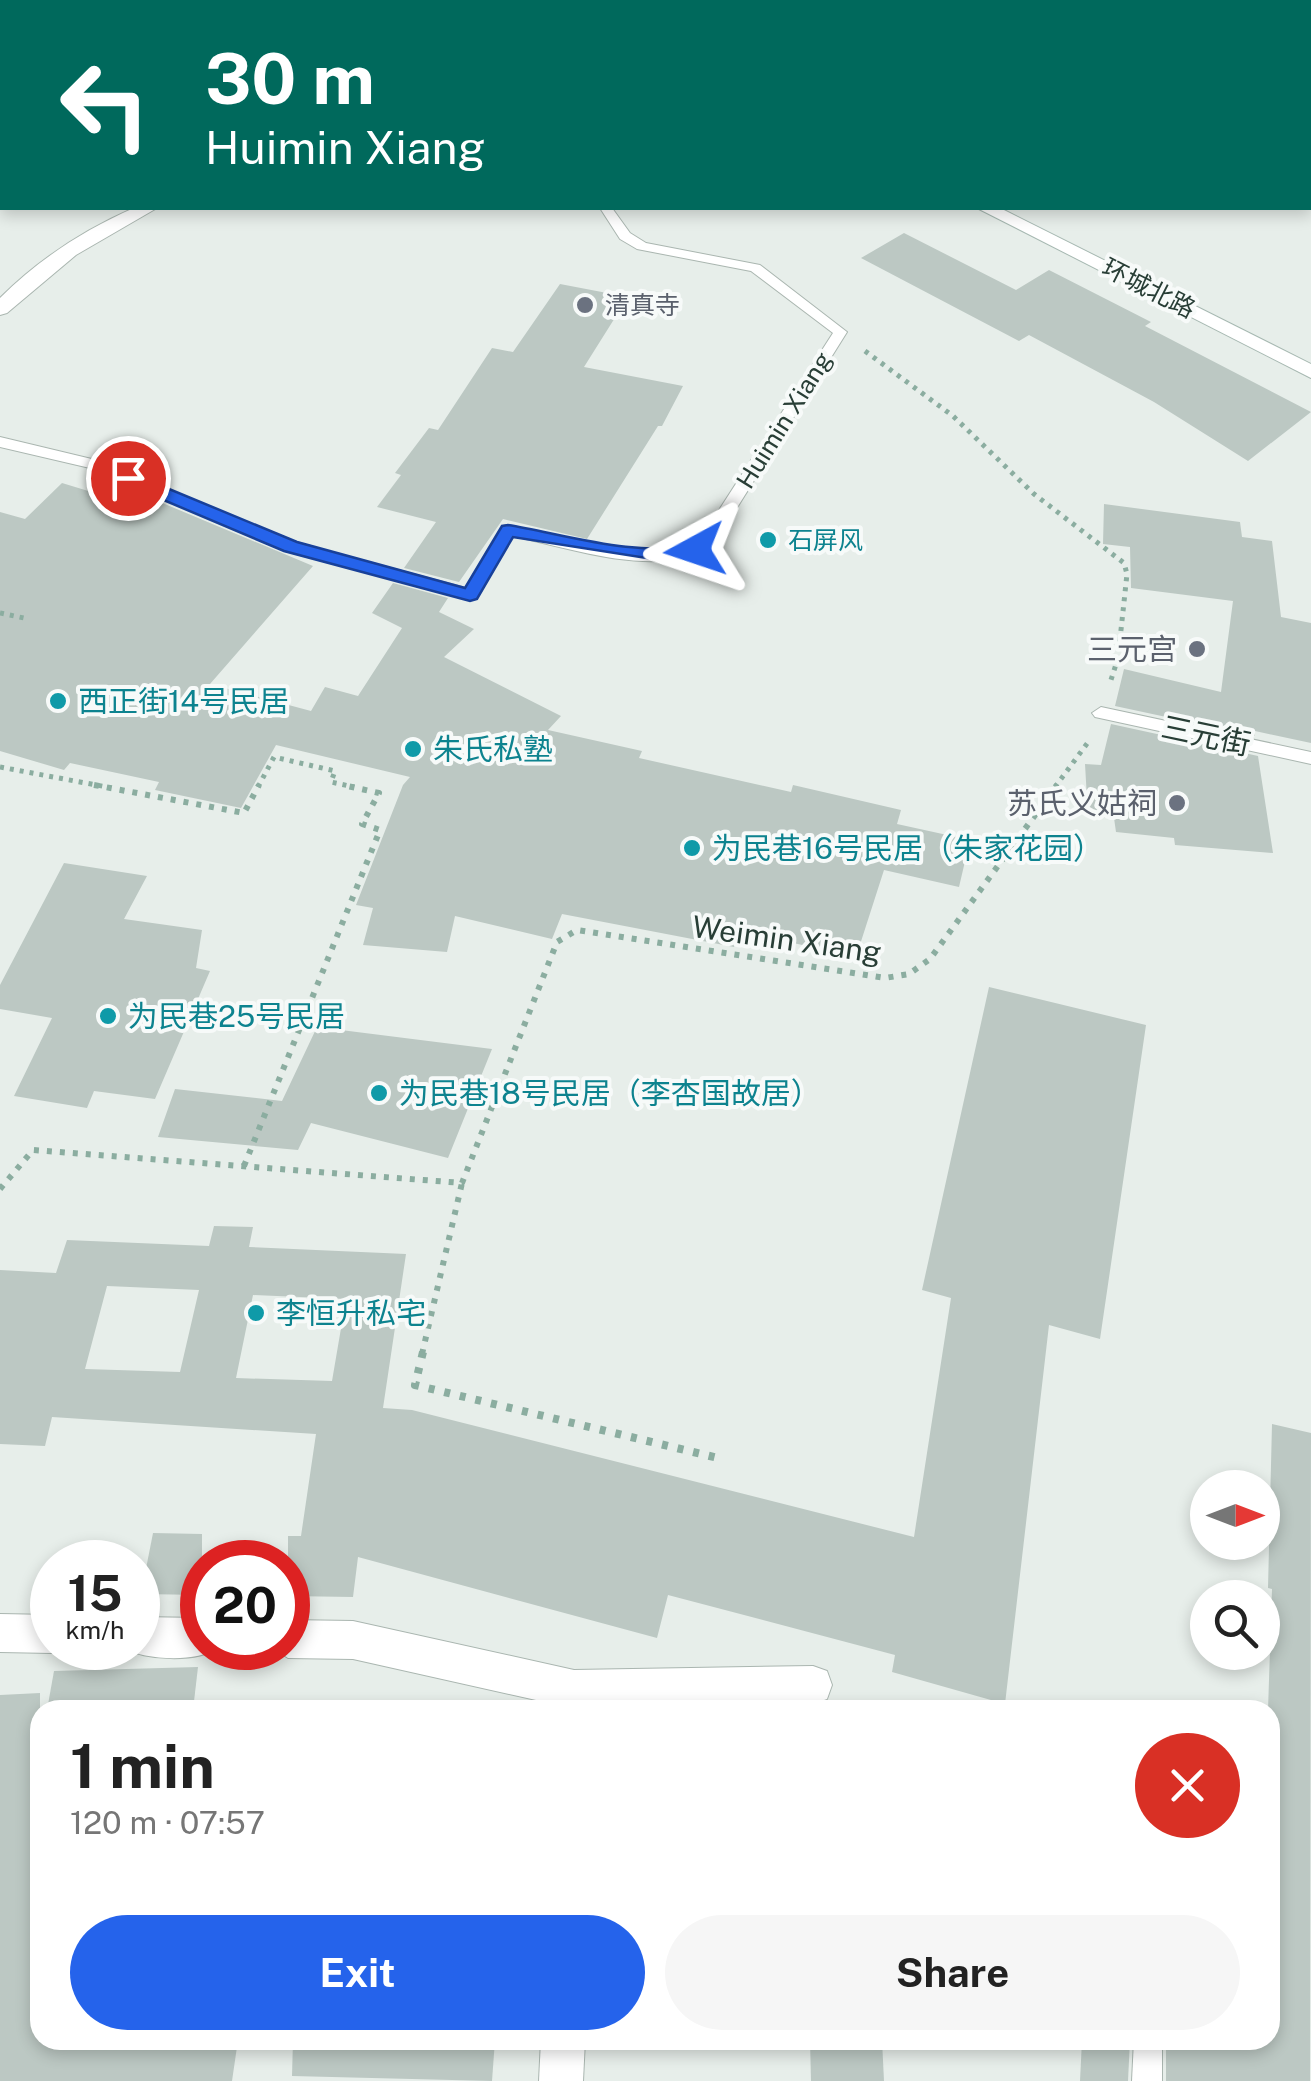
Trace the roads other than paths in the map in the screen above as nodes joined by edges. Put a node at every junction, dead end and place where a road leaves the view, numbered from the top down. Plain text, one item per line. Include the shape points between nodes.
1 (144, 210) edge
2 (607, 210) edge
3 (990, 210) edge
4 (8, 291) edge
5 (0, 310) edge
6 (1311, 372) edge
7 (0, 442) edge
8 (1101, 713) road end
9 (1311, 758) edge
10 (0, 1633) edge
11 (30, 1634) edge
12 (310, 1639) edge
13 (814, 1685) dead end
14 (573, 1699) edge
15 (562, 2050) edge
16 (1148, 2050) edge
17 (561, 2081) edge
18 (1147, 2081) edge

1 - 4 street via 76,244
2 - 7 lane, Huimin Xiang via 624,236 642,246 755,268 840,332 708,542 672,556 508,530 470,595 290,546 95,464
3 - 6 street, 环城北路
4 - 5 street
8 - 9 lane, 三元街
10 - 11 street
12 - 14 street via 353,1640
13 - 14 street
15 - 17 street
16 - 18 lane

